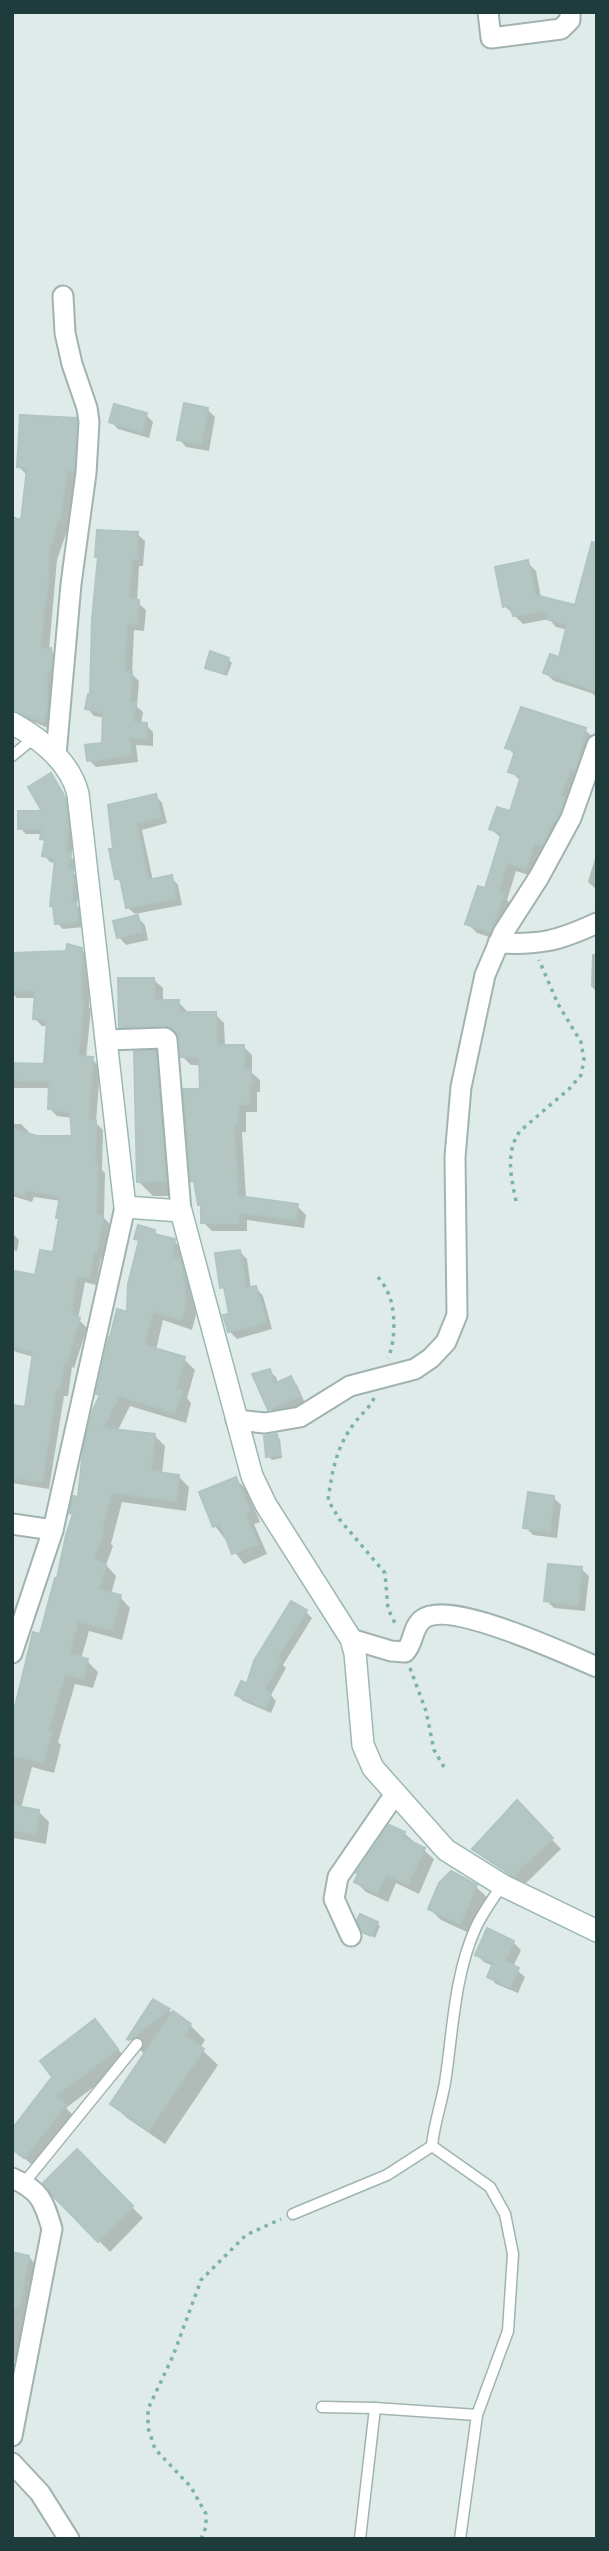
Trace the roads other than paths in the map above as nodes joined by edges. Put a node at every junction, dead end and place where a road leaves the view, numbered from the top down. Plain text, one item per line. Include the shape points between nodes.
1 (488, 12) edge
2 (570, 12) edge
3 (62, 296) dead end
4 (12, 723) edge
5 (35, 737) junction
6 (597, 745) edge
7 (56, 755) junction
8 (12, 756) edge
9 (597, 923) edge
10 (498, 943) junction
11 (107, 1040) junction
12 (125, 1207) junction
13 (181, 1211) junction
14 (236, 1420) junction
15 (12, 1524) edge
16 (53, 1530) junction
17 (351, 1639) junction
18 (12, 1653) edge
19 (597, 1667) edge
20 (395, 1794) junction
21 (502, 1885) junction
22 (597, 1931) edge
23 (351, 1936) dead end
24 (137, 2044) dead end
25 (432, 2146) junction
26 (18, 2181) edge
27 (293, 2214) road end
28 (322, 2407) dead end
29 (376, 2408) junction
30 (477, 2414) junction
31 (12, 2436) edge
32 (12, 2463) edge
33 (69, 2539) edge
34 (360, 2539) edge
35 (460, 2539) edge

1 - 2 street via 491,37 561,29 570,20
3 - 7 street via 65,333 89,422
4 - 5 street
5 - 7 street
5 - 8 lane
6 - 10 street via 571,818
7 - 11 street via 67,767 78,794
9 - 10 street via 533,945
10 - 14 street via 485,975 461,1087 455,1157 455,1324 446,1342 415,1369 350,1386 295,1419
11 - 12 street
11 - 13 street via 167,1040
12 - 13 street
12 - 16 street
13 - 14 street
14 - 17 street via 252,1476 266,1505
15 - 16 street
16 - 18 street
17 - 19 street via 405,1652 424,1618 455,1616 477,1620
17 - 20 street via 363,1745 373,1768
20 - 21 street via 439,1844
20 - 23 street via 338,1877 334,1899
21 - 22 street
21 - 25 lane via 468,1951
24 - 26 lane
25 - 27 lane via 387,2175
25 - 30 lane via 490,2187 505,2214 513,2254 508,2331
26 - 31 street via 37,2192 52,2229
28 - 29 lane
29 - 30 lane
29 - 34 lane
30 - 35 lane
32 - 33 street via 40,2493

